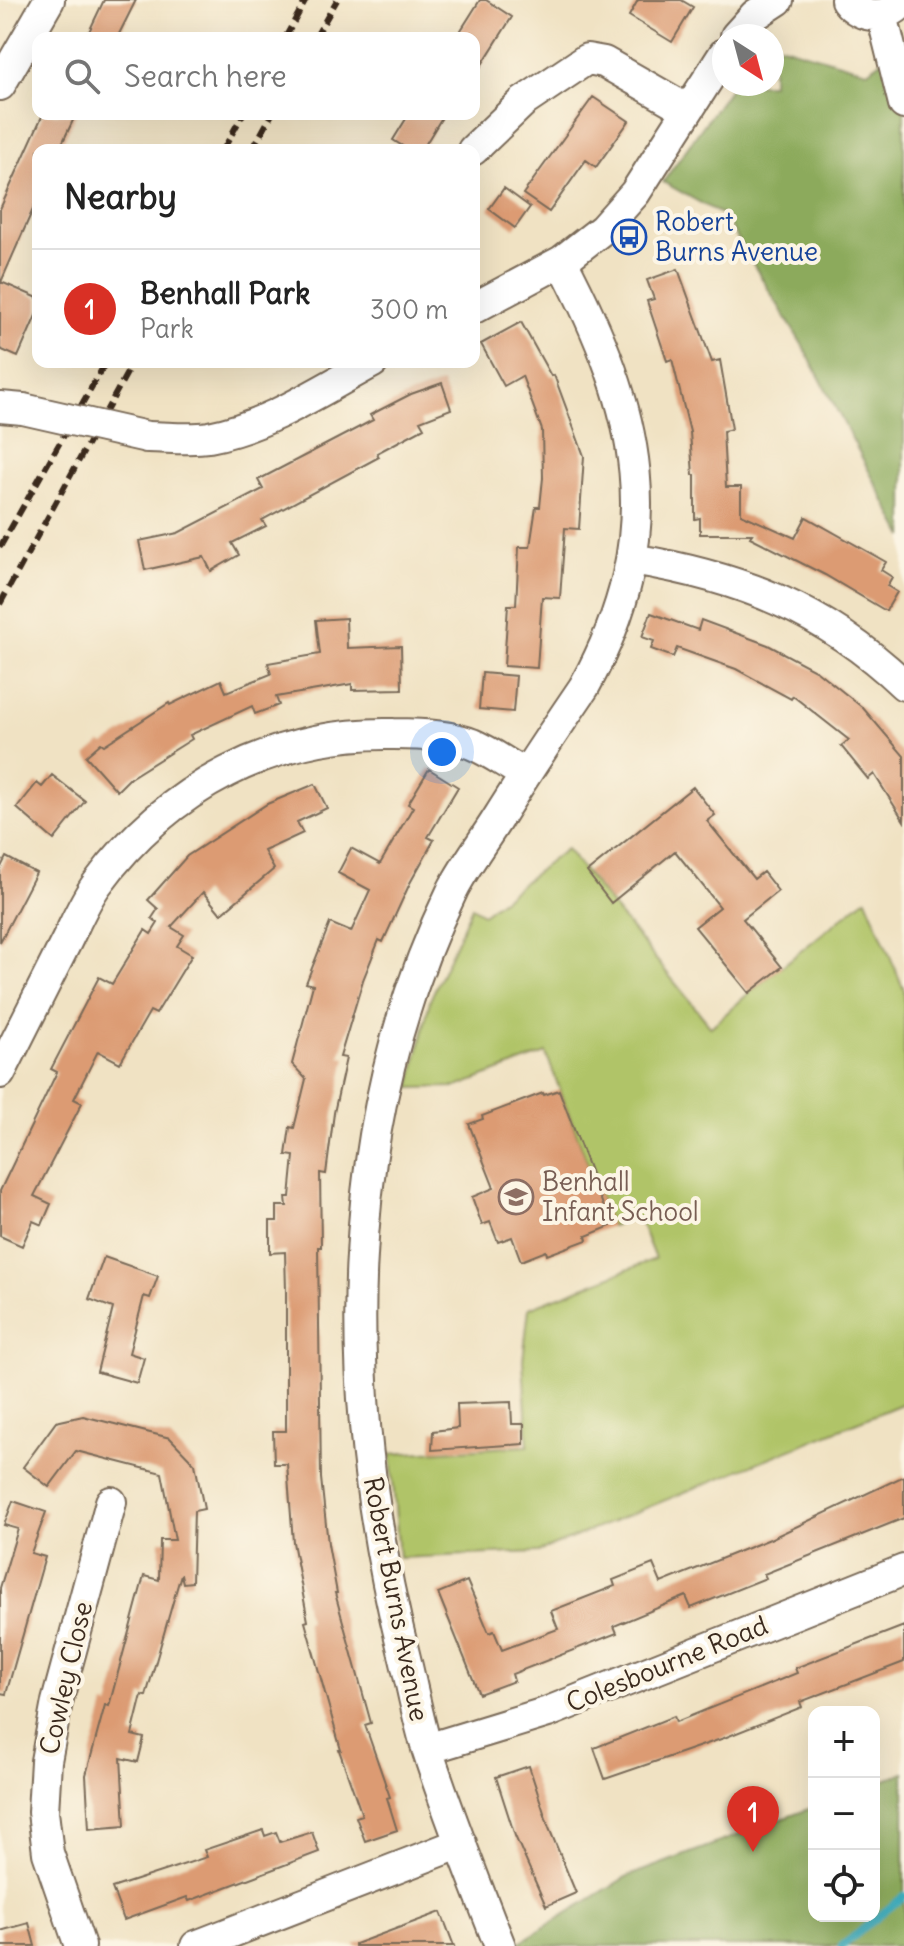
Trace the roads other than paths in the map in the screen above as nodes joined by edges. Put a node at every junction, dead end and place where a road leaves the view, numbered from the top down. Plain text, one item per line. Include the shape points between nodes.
1 (778, 0) edge
2 (846, 0) edge
3 (47, 1) edge
4 (893, 8) edge
5 (747, 24) edge
6 (712, 73) edge
7 (0, 85) edge
8 (904, 104) edge
9 (688, 110) junction
10 (479, 144) edge
11 (562, 261) junction
12 (480, 305) edge
13 (362, 368) edge
14 (11, 408) edge
15 (632, 559) junction
16 (904, 685) edge
17 (525, 774) junction
18 (0, 1073) edge
19 (111, 1502) dead end
20 (904, 1570) edge
21 (427, 1749) junction
22 (461, 1843) junction
23 (80, 1946) edge
24 (196, 1946) edge
25 (500, 1946) edge

1 - 5 street
2 - 4 street via 864,15
3 - 7 street
4 - 8 street
6 - 9 street
9 - 10 street via 604,62 587,59 523,102
9 - 11 street via 635,193 603,229
11 - 12 street
11 - 15 street, Robert Burns Avenue via 601,343 629,423 637,491
13 - 14 street, bridge via 279,413 194,438 147,437
15 - 16 street via 687,568 778,599 854,643
15 - 17 street, Robert Burns Avenue via 601,657
17 - 18 street via 471,744 377,733 283,748 220,775 163,812 94,888
17 - 21 street, Robert Burns Avenue via 455,885 417,972 381,1097 366,1190 360,1308 367,1450 382,1559
19 - 23 street, Cowley Close via 46,1761 43,1812 48,1853
20 - 21 street, Colesbourne Road via 548,1712
21 - 22 street, Robert Burns Avenue
22 - 24 street
22 - 25 street, Robert Burns Avenue

